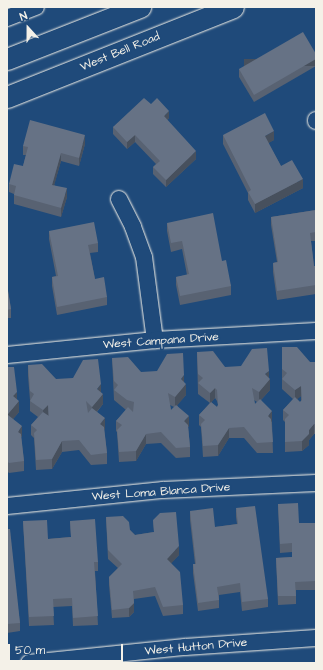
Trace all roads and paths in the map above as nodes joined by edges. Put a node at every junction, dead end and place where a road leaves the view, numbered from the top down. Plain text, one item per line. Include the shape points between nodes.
1 (36, 7) edge
2 (140, 7) edge
3 (233, 7) edge
4 (7, 18) edge
5 (7, 59) edge
6 (7, 97) edge
7 (119, 199) dead end
8 (316, 331) edge
9 (155, 340) junction
10 (7, 355) edge
11 (316, 483) edge
12 (7, 506) edge
13 (316, 638) edge
14 (29, 663) edge

1 - 4 street
2 - 5 main road
3 - 6 main road, West Bell Road
7 - 9 street via 134,227 144,257
8 - 9 street, West Campana Drive
9 - 10 street, West Campana Drive
11 - 12 street, West Loma Blanca Drive via 163,490
13 - 14 street, West Hutton Drive via 186,647

